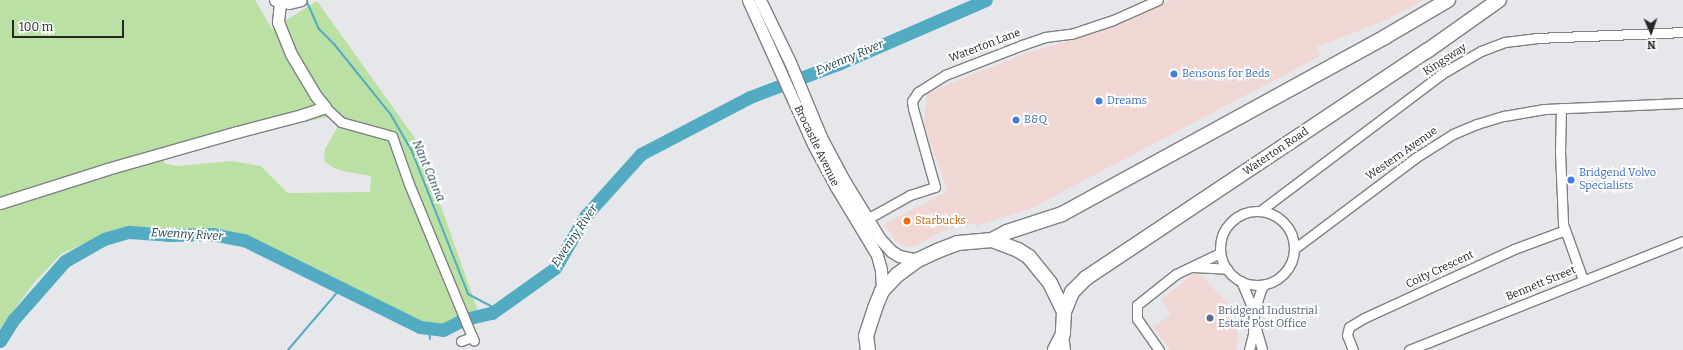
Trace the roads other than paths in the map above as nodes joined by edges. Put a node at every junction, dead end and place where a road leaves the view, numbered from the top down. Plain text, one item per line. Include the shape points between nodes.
1 (748, 0) edge
2 (760, 0) edge
3 (1158, 0) edge
4 (1448, 0) edge
5 (1499, 0) edge
6 (277, 1) edge
7 (299, 1) edge
8 (1683, 32) edge
9 (798, 96) junction
10 (1683, 103) edge
11 (325, 107) junction
12 (1561, 108) junction
13 (0, 203) edge
14 (1260, 211) junction
15 (868, 219) junction
16 (1565, 230) junction
17 (992, 240) junction
18 (1683, 241) edge
19 (1294, 249) junction
20 (1220, 253) junction
21 (918, 260) junction
22 (1190, 267) junction
23 (1227, 269) junction
24 (1583, 280) junction
25 (1241, 282) junction
26 (1265, 284) junction
27 (882, 291) junction
28 (1254, 311) junction
29 (1064, 312) junction
30 (1254, 322) junction
31 (1063, 334) junction
32 (866, 336) junction
33 (461, 341) dead end
34 (855, 350) edge
35 (868, 350) edge
36 (1055, 350) edge
37 (1065, 350) edge
38 (1159, 350) edge
39 (1249, 350) edge
40 (1262, 350) edge
41 (1353, 350) edge
42 (1408, 350) edge

1 - 9 street, Brocastle Avenue via 779,66
2 - 9 street, Brocastle Avenue via 790,62
3 - 15 street, Waterton Lane via 1085,30 1045,37 1015,47 945,74 918,92 912,100 913,108 935,187 910,195
4 - 17 main road via 1062,214 1007,232
5 - 29 main road, Waterton Road via 1421,55 1086,278 1072,292
6 - 7 street
6 - 11 street via 278,22 291,54
8 - 14 street, Kingsway via 1536,38 1516,40 1487,49 1444,73
9 - 15 street, Brocastle Avenue
9 - 27 street, Brocastle Avenue via 813,144 877,255
10 - 12 street, Western Avenue
11 - 13 street via 107,169
11 - 33 street via 341,122 392,136 472,337
12 - 16 street via 1560,151
12 - 19 street, Western Avenue via 1504,116 1453,134 1415,158
14 - 19 street via 1272,214 1285,224
14 - 20 street via 1240,215 1231,222 1224,231
15 - 21 street, Brocastle Avenue via 880,239 891,250 899,256
16 - 24 street
16 - 41 street, Coity Crescent via 1514,249 1364,318 1349,327 1347,335
17 - 21 main road via 958,243
17 - 29 main road via 1030,257 1050,283
18 - 24 street, Bennett Street
19 - 26 street via 1289,267 1283,275
20 - 22 street
20 - 23 street
21 - 27 main road via 897,275
22 - 23 street
22 - 38 street via 1176,274 1137,305 1137,319
23 - 25 street
24 - 42 street, Bennett Street
25 - 26 street
25 - 28 street
26 - 28 street
27 - 32 main road
28 - 30 street
29 - 31 main road
30 - 39 street
30 - 40 street
31 - 36 main road
31 - 37 street
32 - 34 main road
32 - 35 main road

